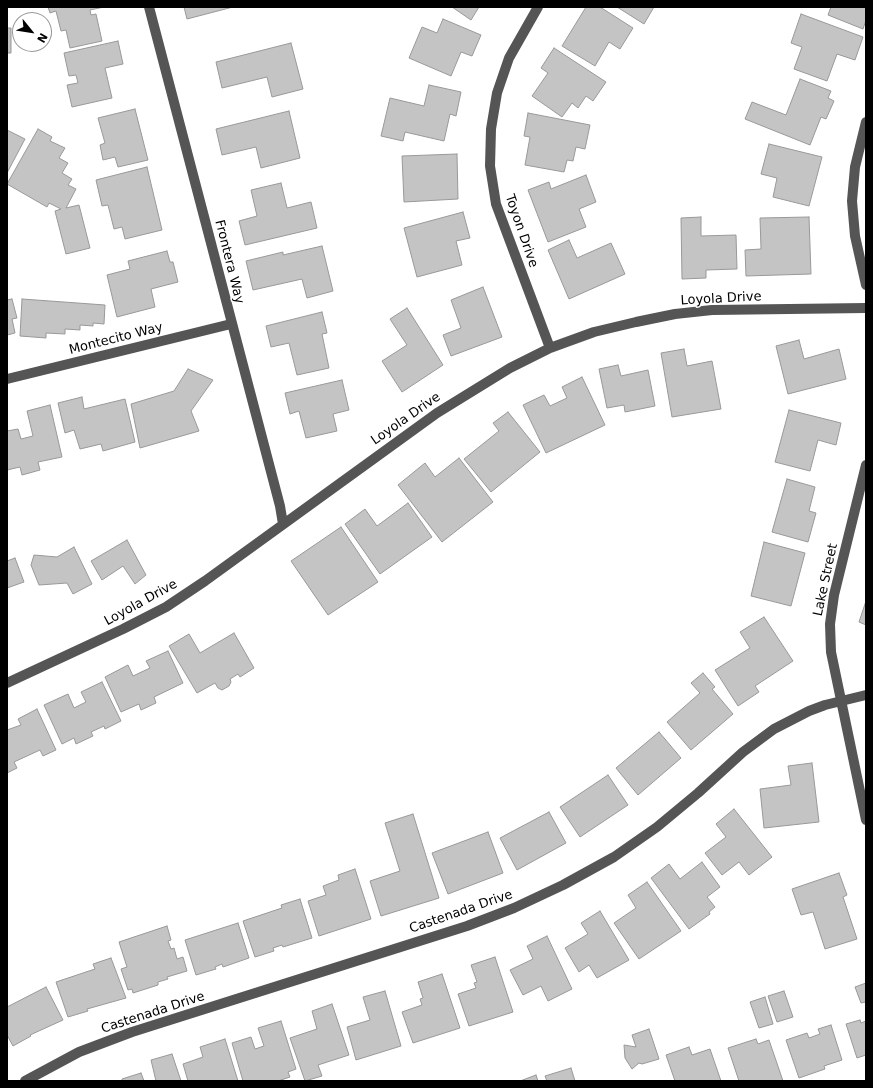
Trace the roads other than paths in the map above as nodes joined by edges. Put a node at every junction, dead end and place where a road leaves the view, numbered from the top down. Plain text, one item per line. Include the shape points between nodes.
1 (149, 7) edge
2 (538, 7) edge
3 (866, 122) edge
4 (866, 285) edge
5 (866, 308) edge
6 (231, 324) junction
7 (550, 348) junction
8 (7, 379) edge
9 (866, 465) edge
10 (283, 524) junction
11 (7, 683) edge
12 (866, 695) edge
13 (840, 700) junction
14 (866, 820) edge
15 (25, 1081) edge

1 - 6 street, Frontera Way
2 - 7 street, Toyon Drive via 509,58 497,93 491,129 490,166 496,204
3 - 4 street via 855,167 852,201 855,236
5 - 7 street, Loyola Drive via 712,310 675,314 594,332
6 - 8 street, Montecito Way
6 - 10 street, Frontera Way
7 - 10 street, Loyola Drive via 510,368 443,408
9 - 13 street, Lake Street via 834,595 830,624 831,652
10 - 11 street, Loyola Drive via 166,607
12 - 13 street, Castenada Drive
13 - 14 street, Lake Street
13 - 15 street, Castenada Drive via 809,711 774,729 743,752 657,827 614,857 549,892 467,926 132,1032 79,1052

